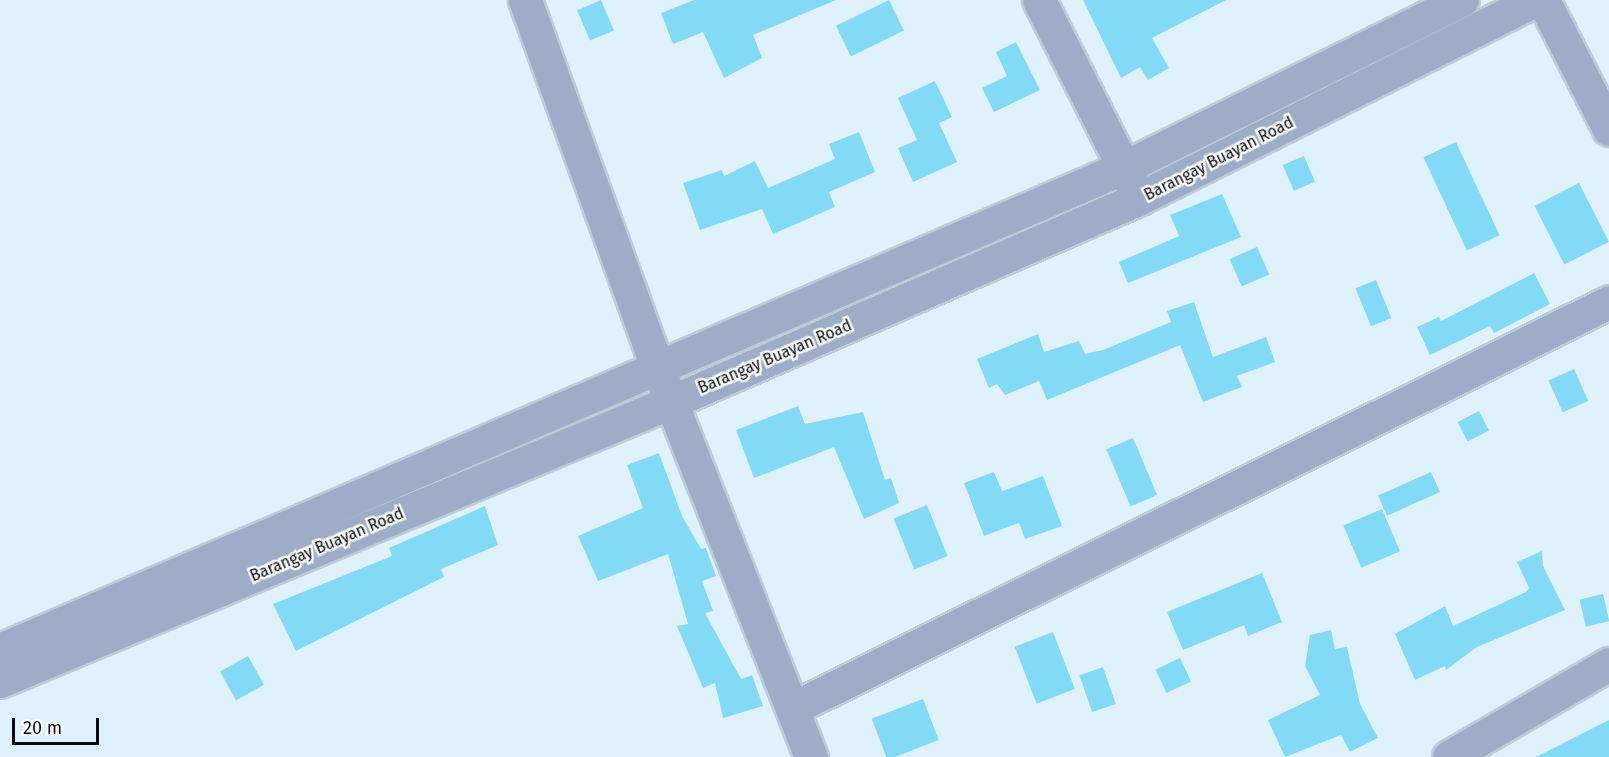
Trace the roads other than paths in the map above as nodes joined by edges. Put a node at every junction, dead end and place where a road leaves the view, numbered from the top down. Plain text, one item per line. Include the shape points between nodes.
1 (1039, 0) edge
2 (1462, 0) edge
3 (1535, 0) edge
4 (1543, 0) edge
5 (528, 1) edge
6 (1361, 50) junction
7 (1378, 79) junction
8 (1609, 129) edge
9 (1125, 167) junction
10 (1138, 199) junction
11 (1609, 302) edge
12 (657, 366) junction
13 (671, 402) junction
14 (0, 650) edge
15 (1609, 664) edge
16 (0, 681) edge
17 (793, 708) junction
18 (811, 757) edge
19 (1449, 757) edge

1 - 9 street
2 - 6 street
3 - 7 street, Barangay Buayan Road
4 - 8 street
5 - 12 street
6 - 7 street
6 - 9 street
7 - 10 street, Barangay Buayan Road
9 - 10 street
9 - 12 street
10 - 13 street, Barangay Buayan Road
11 - 17 street
12 - 13 street
12 - 14 street
13 - 16 street, Barangay Buayan Road
13 - 17 street
15 - 19 street
17 - 18 street

